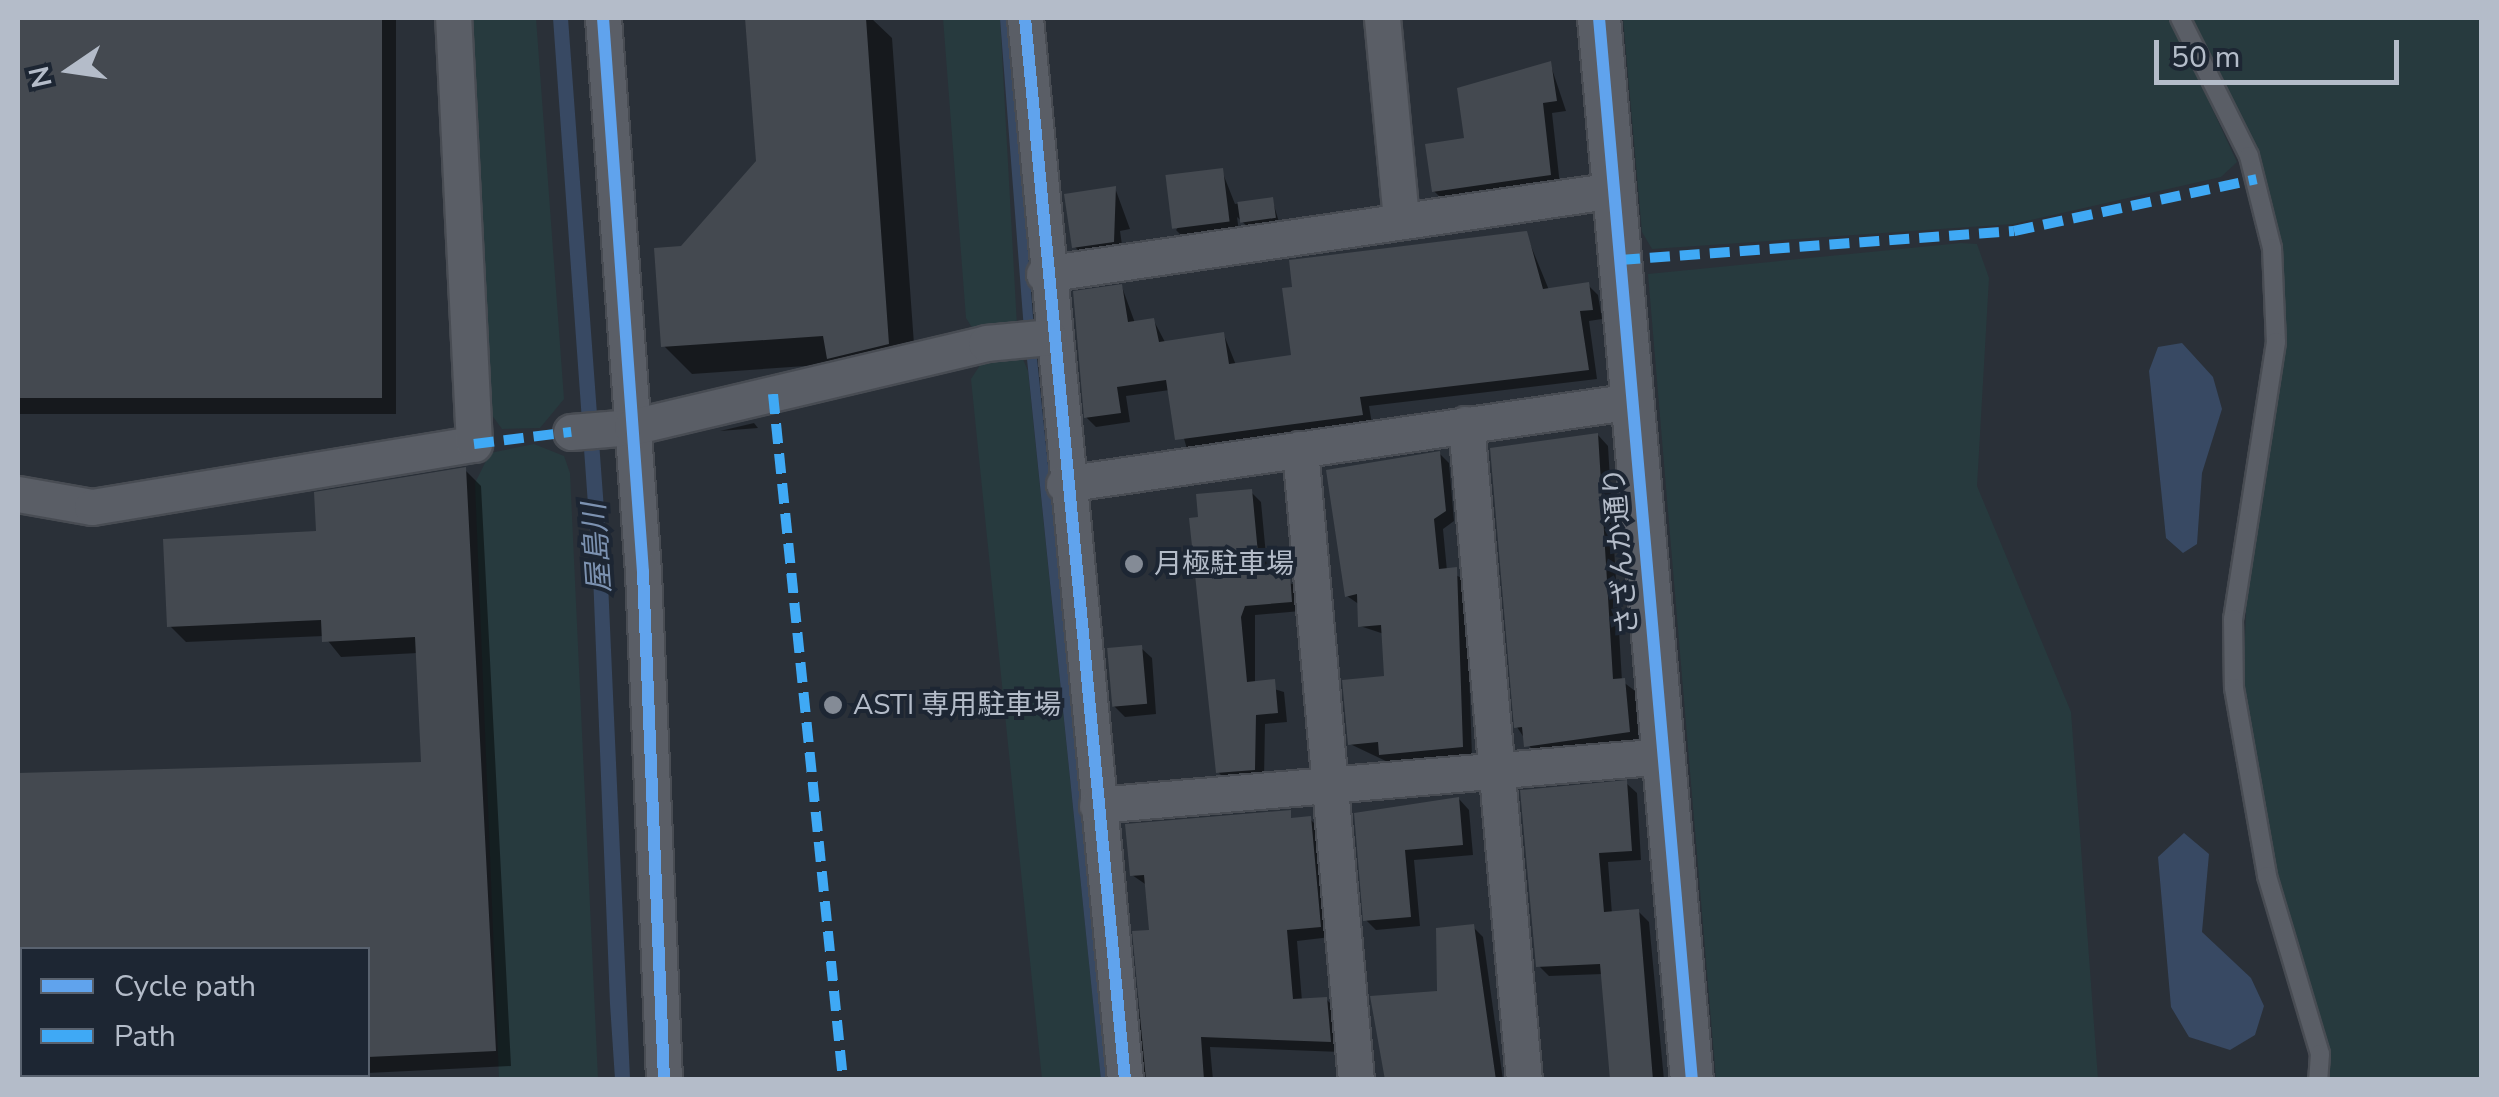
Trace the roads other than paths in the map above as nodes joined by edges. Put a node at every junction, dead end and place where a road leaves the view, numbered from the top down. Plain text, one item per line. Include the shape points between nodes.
1 (453, 18) edge
2 (603, 18) edge
3 (1025, 18) edge
4 (1382, 18) edge
5 (1599, 18) edge
6 (2180, 18) edge
7 (1614, 190) junction
8 (1401, 220) junction
9 (1044, 274) junction
10 (1049, 337) junction
11 (1632, 401) junction
12 (1466, 424) junction
13 (623, 428) junction
14 (571, 432) dead end
15 (1300, 449) junction
16 (1064, 484) junction
17 (18, 494) edge
18 (1664, 756) junction
19 (1497, 770) junction
20 (1330, 785) junction
21 (1097, 805) junction
22 (664, 1080) edge
23 (1126, 1080) edge
24 (1356, 1080) edge
25 (1524, 1080) edge
26 (1692, 1080) edge
27 (2318, 1080) edge

1 - 17 street via 474,444 92,507
2 - 13 street
3 - 9 street
4 - 8 street
5 - 7 street, さざんか通り
6 - 27 lane via 2249,156 2272,248 2276,342 2232,671 2267,876 2320,1054
7 - 8 street
7 - 11 street, さざんか通り
8 - 9 street
9 - 10 street
10 - 13 street via 986,344
10 - 16 street
11 - 12 street
11 - 18 street, さざんか通り
12 - 15 street
12 - 19 street
13 - 14 street
13 - 22 street
15 - 16 street
15 - 20 street
16 - 21 street
18 - 19 street
18 - 26 street, さざんか通り
19 - 20 street
19 - 25 street
20 - 21 street
20 - 24 street
21 - 23 street

